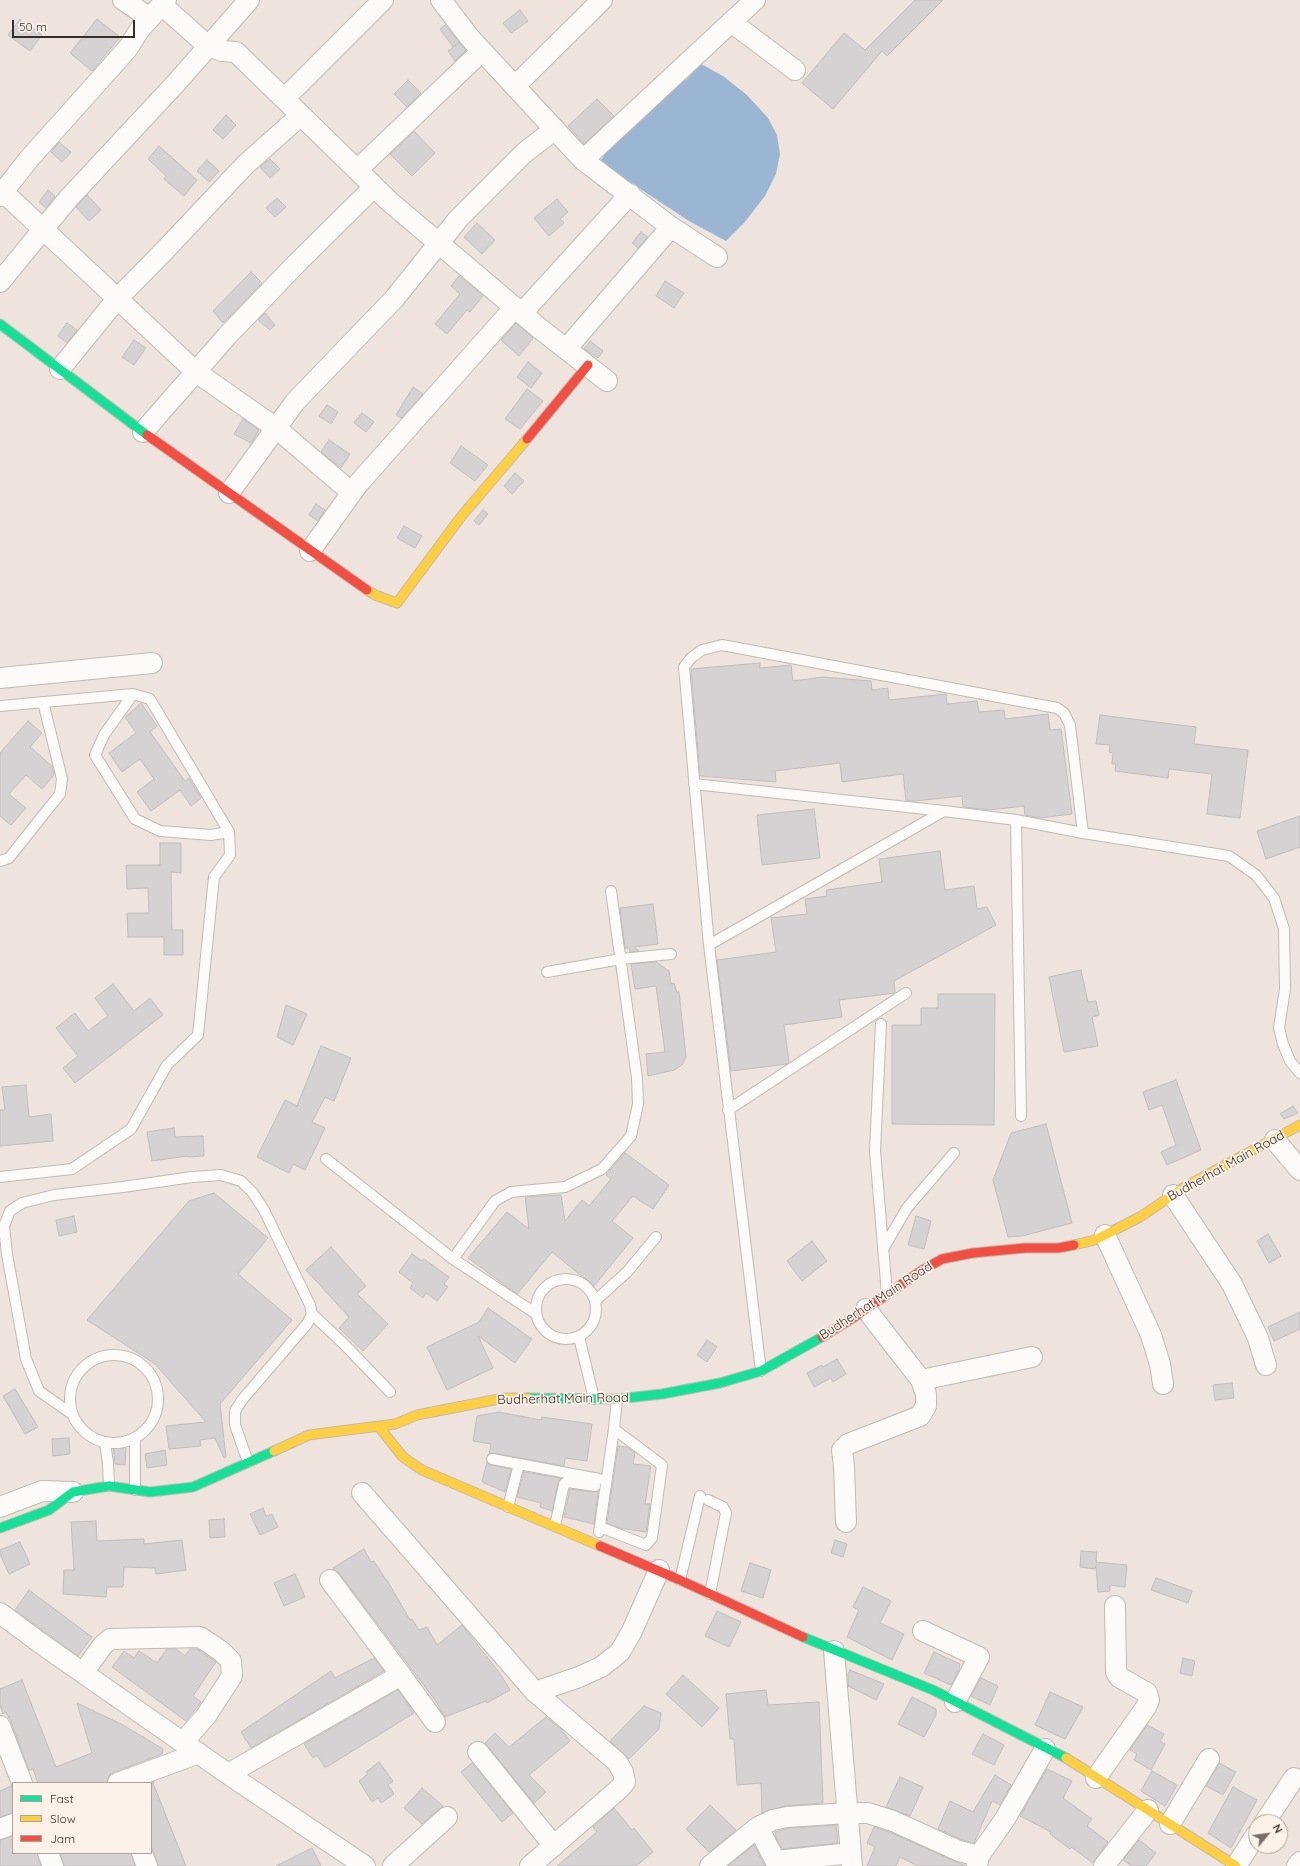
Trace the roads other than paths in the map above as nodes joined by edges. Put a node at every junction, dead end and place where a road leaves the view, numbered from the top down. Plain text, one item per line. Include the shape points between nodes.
1 (123, 0) edge
2 (249, 0) edge
3 (383, 0) edge
4 (441, 0) edge
5 (602, 0) edge
6 (755, 0) edge
7 (159, 8) edge
8 (731, 22) junction
9 (208, 46) junction
10 (482, 51) junction
11 (795, 70) dead end
12 (515, 86) junction
13 (284, 99) junction
14 (300, 116) junction
15 (555, 129) junction
16 (583, 160) junction
17 (357, 170) junction
18 (374, 187) junction
19 (1, 192) edge
20 (630, 194) junction
21 (671, 227) junction
22 (44, 229) junction
23 (439, 244) junction
24 (717, 257) dead end
25 (0, 282) edge
26 (117, 299) junction
27 (519, 310) junction
28 (0, 324) edge
29 (567, 348) junction
30 (588, 365) junction
31 (60, 369) junction
32 (196, 372) junction
33 (607, 381) dead end
34 (276, 428) junction
35 (143, 432) junction
36 (352, 492) junction
37 (229, 493) junction
38 (310, 551) junction
39 (152, 663) dead end
40 (0, 678) edge
41 (133, 694) junction
42 (43, 702) junction
43 (0, 706) edge
44 (694, 784) junction
45 (944, 811) junction
46 (1016, 820) junction
47 (229, 832) junction
48 (1083, 833) junction
49 (0, 861) edge
50 (610, 891) dead end
51 (708, 944) junction
52 (672, 954) dead end
53 (621, 959) junction
54 (547, 972) dead end
55 (906, 993) dead end
56 (881, 1024) dead end
57 (1300, 1073) edge
58 (728, 1110) junction
59 (1021, 1116) dead end
60 (1300, 1125) edge
61 (1275, 1140) junction
62 (954, 1153) dead end
63 (326, 1159) dead end
64 (1300, 1170) edge
65 (0, 1177) edge
66 (1173, 1195) junction
67 (656, 1237) dead end
68 (1108, 1243) junction
69 (883, 1249) junction
70 (453, 1259) junction
71 (887, 1294) junction
72 (595, 1301) junction
73 (866, 1309) junction
74 (535, 1313) junction
75 (312, 1314) junction
76 (579, 1337) junction
77 (1032, 1357) dead end
78 (1266, 1365) dead end
79 (760, 1371) junction
80 (921, 1380) junction
81 (1163, 1384) dead end
82 (390, 1392) dead end
83 (594, 1398) junction
84 (616, 1399) junction
85 (72, 1414) junction
86 (378, 1427) junction
87 (614, 1429) junction
88 (135, 1438) junction
89 (105, 1443) junction
90 (492, 1459) dead end
91 (248, 1462) junction
92 (519, 1464) junction
93 (109, 1486) junction
94 (134, 1490) junction
95 (42, 1491) junction
96 (73, 1492) junction
97 (362, 1492) dead end
98 (0, 1507) edge
99 (508, 1507) junction
100 (49, 1510) junction
101 (846, 1522) dead end
102 (555, 1526) junction
103 (600, 1527) junction
104 (0, 1528) edge
105 (597, 1544) junction
106 (659, 1570) junction
107 (330, 1580) dead end
108 (680, 1580) junction
109 (710, 1594) junction
110 (1115, 1606) dead end
111 (0, 1613) edge
112 (923, 1631) dead end
113 (834, 1651) junction
114 (83, 1673) junction
115 (401, 1675) junction
116 (535, 1692) junction
117 (955, 1702) junction
118 (435, 1722) dead end
119 (0, 1726) edge
120 (191, 1748) junction
121 (1045, 1749) junction
122 (478, 1752) dead end
123 (1209, 1759) dead end
124 (228, 1774) junction
125 (1096, 1778) junction
126 (1294, 1778) dead end
127 (22, 1782) edge
128 (120, 1782) edge
129 (1148, 1810) junction
130 (847, 1813) junction
131 (1270, 1814) edge
132 (447, 1818) dead end
133 (12, 1824) edge
134 (1170, 1824) junction
135 (758, 1826) junction
136 (0, 1829) edge
137 (554, 1846) junction
138 (1248, 1847) edge
139 (48, 1854) edge
140 (142, 1854) edge
141 (851, 1860) edge
142 (978, 1861) edge
143 (1300, 1862) edge
144 (777, 1864) edge
145 (53, 1866) edge
146 (147, 1866) edge
147 (365, 1866) edge
148 (393, 1866) edge
149 (530, 1866) edge
150 (710, 1866) edge
151 (1104, 1866) edge
152 (1236, 1866) edge
153 (1297, 1866) edge

1 - 7 street
2 - 9 street
3 - 13 street
4 - 10 street
5 - 12 street
6 - 8 street
7 - 9 street
7 - 19 street via 140,29 128,48
8 - 11 street
8 - 16 street
9 - 13 street via 236,52
9 - 22 street via 68,199
10 - 12 street
10 - 17 street
12 - 15 street
13 - 14 street
14 - 17 street
14 - 26 street via 245,165
15 - 16 street
15 - 23 street via 524,152 459,218
16 - 20 street
17 - 18 street
18 - 23 street
18 - 32 street via 296,264
19 - 22 street
20 - 21 street
20 - 27 street
21 - 24 street
21 - 29 street
22 - 25 street
22 - 26 street
23 - 27 street
23 - 34 street via 394,299 296,402
26 - 31 street
26 - 32 street
27 - 29 street
27 - 36 street
28 - 31 street
29 - 30 street
30 - 33 street
30 - 38 street via 460,518 398,603 375,595
31 - 35 street
32 - 34 street
32 - 35 street
34 - 36 street
34 - 37 street
35 - 37 street
36 - 38 street
37 - 38 street
39 - 40 street
41 - 42 lane
41 - 47 lane via 150,699
41 - 47 lane via 104,735 95,755 135,819 160,831 211,835
42 - 43 lane
42 - 49 lane via 62,779 60,794 8,858
44 - 45 lane
44 - 48 lane via 684,666 702,650 722,645 1057,708 1064,713 1070,725
44 - 51 lane
45 - 46 lane
45 - 51 lane
46 - 48 lane
46 - 59 lane
47 - 65 lane via 230,855 214,878 198,1035 167,1065 131,1129 72,1169
48 - 57 lane via 1229,856 1256,875 1274,898 1284,929 1285,989 1279,1028 1290,1061
50 - 53 lane
51 - 58 lane
52 - 53 lane
53 - 54 lane
53 - 70 lane via 637,1078 638,1104 631,1136 602,1169 565,1187 511,1192 495,1201
55 - 58 lane
56 - 69 lane via 875,1151
58 - 79 lane
60 - 61 street, Budherhat Main Road
61 - 64 street
61 - 66 street, Budherhat Main Road
62 - 69 lane via 908,1208
63 - 70 lane
66 - 68 street, Budherhat Main Road
66 - 78 street via 1232,1284 1258,1338
67 - 72 lane via 627,1272
68 - 71 street, Budherhat Main Road via 1095,1240 1058,1248 1025,1248 942,1259
68 - 81 street via 1151,1336
69 - 71 lane
70 - 74 lane
71 - 73 street, Budherhat Main Road
72 - 74 lane via 584,1284 575,1279 564,1278 546,1285 539,1293
72 - 76 lane via 596,1312 593,1322
73 - 79 street, Budherhat Main Road via 792,1355
73 - 80 street
74 - 76 lane via 543,1330 551,1336 560,1339
75 - 82 lane
75 - 85 lane via 264,1210 241,1181 221,1175 192,1176 54,1195 22,1203 10,1211 4,1226 26,1359 39,1391
75 - 91 lane via 307,1324 235,1411 235,1425
76 - 83 lane
77 - 80 street
79 - 84 street, Budherhat Main Road via 720,1383 662,1394
80 - 101 street via 926,1394 926,1406 920,1416 848,1444 842,1450
83 - 84 street, Budherhat Main Road
83 - 86 street, Budherhat Main Road via 504,1398 417,1415
84 - 87 lane
85 - 88 lane via 72,1385 79,1372 90,1362 103,1356 118,1354 132,1358 145,1366 154,1378 159,1407 154,1421 144,1433
85 - 89 lane via 80,1428 91,1437
86 - 91 street, Budherhat Main Road via 309,1435
86 - 99 street via 403,1457 422,1470
87 - 103 lane
87 - 103 lane via 662,1464 652,1538 646,1545
88 - 89 lane via 119,1444
88 - 94 lane
89 - 93 lane
90 - 92 lane
91 - 94 street, Budherhat Main Road via 193,1487 150,1492
92 - 99 lane
92 - 102 lane via 597,1483 564,1484
93 - 94 street, Budherhat Main Road
93 - 96 street, Budherhat Main Road
95 - 96 street
95 - 98 street
95 - 100 street
96 - 100 street, Budherhat Main Road
97 - 116 street
99 - 102 street
100 - 104 street, Budherhat Main Road
102 - 105 street
103 - 105 lane
105 - 106 street
106 - 108 street
106 - 116 street via 620,1652 601,1667
107 - 115 street
108 - 109 street
108 - 109 lane via 704,1498 723,1507 726,1513
109 - 113 street
110 - 125 street via 1116,1672 1119,1677 1147,1693 1149,1700
111 - 114 street
112 - 117 street via 979,1657
113 - 117 street via 933,1690
113 - 130 street
114 - 120 street
114 - 120 street via 103,1645 110,1640 200,1637 221,1651 231,1661 232,1676 206,1716
115 - 118 street
115 - 124 street
116 - 137 street via 617,1762 624,1777 619,1789
117 - 121 street
119 - 127 street
120 - 124 street
120 - 128 street
121 - 125 street via 1066,1758
121 - 142 street
122 - 137 street
123 - 134 street
124 - 147 street
125 - 129 street
126 - 131 street
129 - 134 street
129 - 151 street
130 - 135 street via 787,1817
130 - 141 street
130 - 142 street via 868,1813 893,1821
132 - 148 street
133 - 136 street
134 - 152 street
135 - 144 street
135 - 150 street
137 - 149 street
138 - 152 street
139 - 145 street
140 - 146 street
141 - 144 street
143 - 153 street

